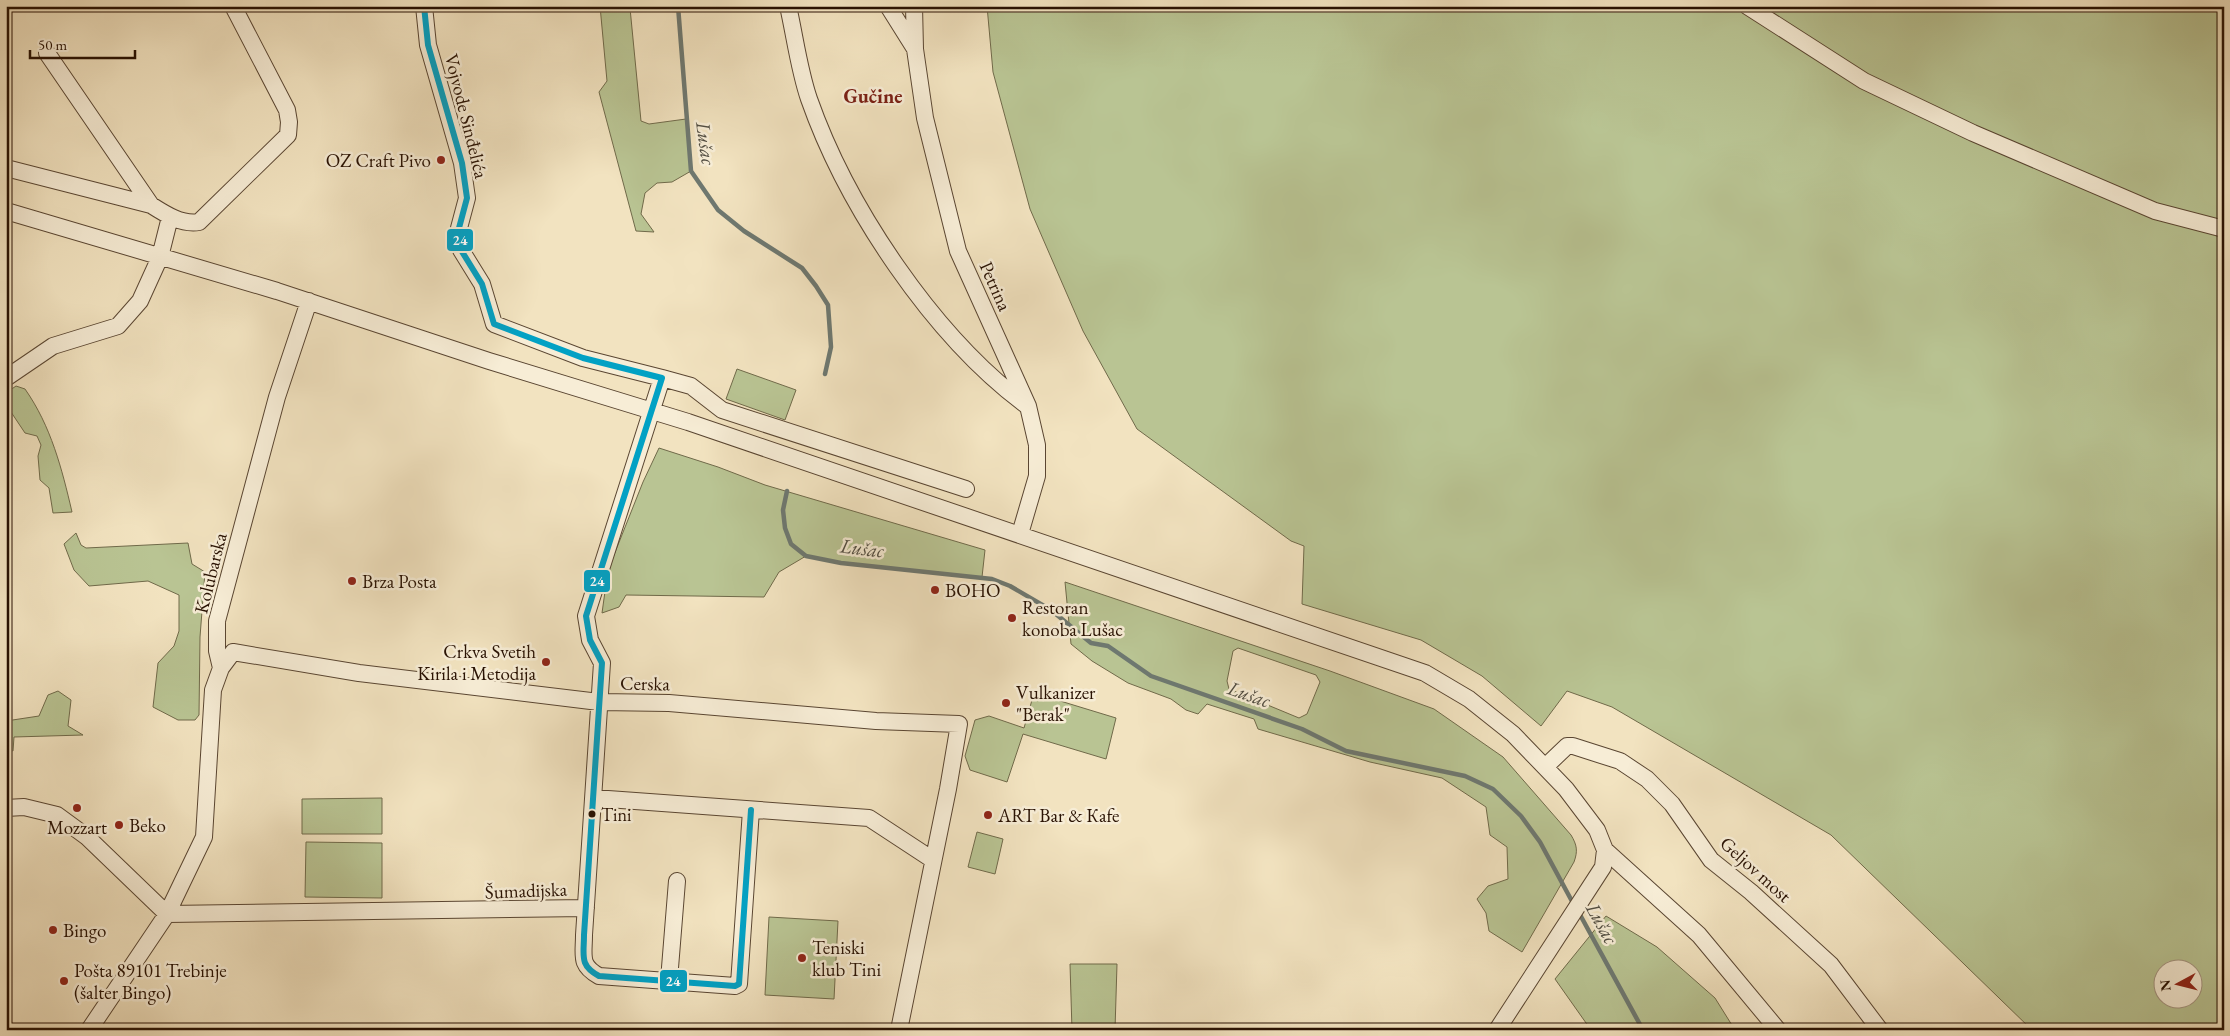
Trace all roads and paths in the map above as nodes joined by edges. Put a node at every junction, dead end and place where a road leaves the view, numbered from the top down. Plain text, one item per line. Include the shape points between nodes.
1 (233, 6) edge
2 (424, 6) edge
3 (788, 6) edge
4 (888, 6) edge
5 (914, 6) edge
6 (1747, 6) edge
7 (915, 49) junction
8 (46, 54) dead end
9 (6, 168) edge
10 (150, 205) junction
11 (6, 210) edge
12 (170, 217) junction
13 (2224, 229) edge
14 (160, 257) junction
15 (309, 301) junction
16 (6, 378) edge
17 (662, 378) junction
18 (1028, 406) junction
19 (652, 411) junction
20 (966, 489) dead end
21 (1020, 534) junction
22 (221, 668) junction
23 (599, 702) junction
24 (1545, 767) junction
25 (594, 798) junction
26 (6, 808) edge
27 (751, 810) junction
28 (1605, 850) junction
29 (933, 860) junction
30 (678, 881) dead end
31 (586, 908) junction
32 (167, 914) junction
33 (669, 980) junction
34 (89, 1030) edge
35 (899, 1030) edge
36 (1497, 1030) edge
37 (1778, 1030) edge
38 (1880, 1030) edge

1 - 12 street via 287,110 288,135 199,222
2 - 17 street, Vojvode Sinđelića via 428,45 462,163 467,198 459,228 461,250 482,284 494,324 583,358
3 - 18 street via 808,96 826,144 855,201 906,279 948,331 989,375
4 - 7 street, Petrina
5 - 7 street, Petrina
6 - 13 street via 1864,81 1956,125 2155,211
7 - 18 street, Petrina via 925,118 958,251
8 - 10 street
9 - 10 street
10 - 12 street
11 - 14 street
12 - 14 street
14 - 15 street
14 - 16 street via 140,301 118,326 53,346
15 - 19 street
15 - 22 street, Kolubarska via 277,397 217,621 217,651
17 - 19 street
17 - 20 street via 691,386 722,410
18 - 21 street, Petrina via 1037,445 1037,476
19 - 21 street
19 - 23 street via 586,616 590,640 602,663
21 - 24 street via 1425,673 1469,699 1513,734
22 - 23 street, Cerska via 233,652 247,653 359,674
22 - 32 street, Kolubarska via 213,690 204,837
23 - 25 street
23 - 29 street, Cerska via 669,702 876,721 959,724
24 - 28 street via 1598,830
24 - 38 street, Geljov most via 1567,746 1573,746 1620,761 1647,779 1672,804 1711,860 1831,965
25 - 27 street
25 - 31 street
26 - 32 street via 24,807 57,816 87,837
27 - 29 street via 869,818
27 - 33 street, Šumadijska via 738,984
28 - 36 street via 1603,867
28 - 37 street via 1700,935
29 - 35 street
30 - 33 street
31 - 32 street, Šumadijska
31 - 33 street, Šumadijska via 584,960 588,970 600,976
32 - 34 street, Kolubarska

